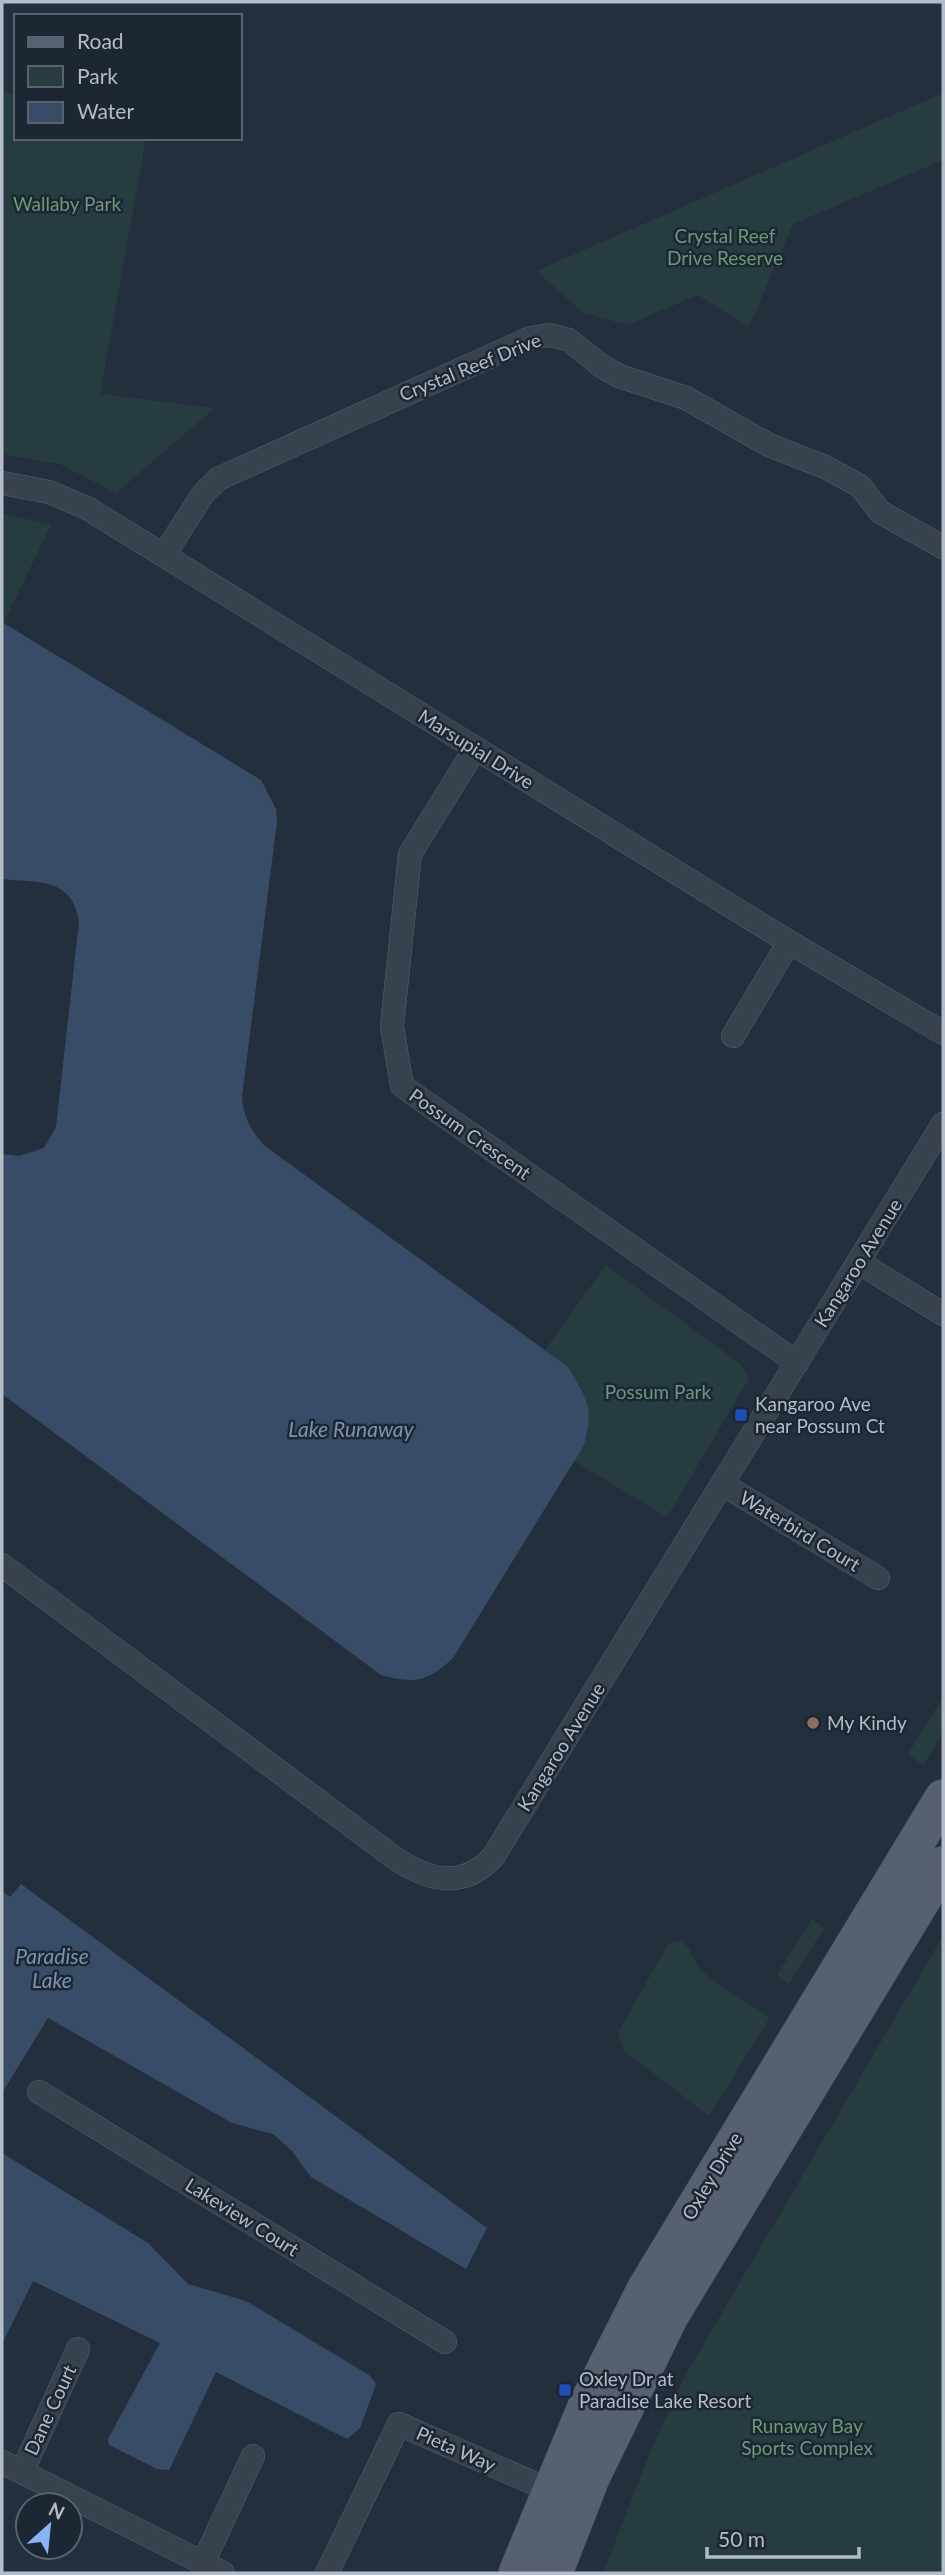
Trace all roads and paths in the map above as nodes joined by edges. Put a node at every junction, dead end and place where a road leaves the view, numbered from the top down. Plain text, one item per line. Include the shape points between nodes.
1 (2, 483) edge
2 (943, 547) edge
3 (164, 555) junction
4 (475, 749) junction
5 (789, 942) junction
6 (943, 1033) edge
7 (733, 1036) dead end
8 (943, 1124) edge
9 (858, 1262) junction
10 (943, 1314) edge
11 (797, 1363) junction
12 (722, 1484) junction
13 (2, 1564) edge
14 (878, 1578) dead end
15 (943, 1798) edge
16 (943, 1865) edge
17 (39, 2092) dead end
18 (445, 2342) dead end
19 (78, 2349) dead end
20 (253, 2456) dead end
21 (12, 2467) edge
22 (549, 2490) junction
23 (213, 2568) edge
24 (327, 2573) edge
25 (517, 2573) edge
26 (554, 2573) edge

1 - 3 street, Marsupial Drive via 68,499
2 - 3 street, Crystal Reef Drive via 880,512 860,486 769,445 686,398 619,376 569,341 550,335 531,338 218,479 202,494
3 - 4 street, Marsupial Drive
4 - 5 street, Marsupial Drive
4 - 11 street, Possum Crescent via 410,854 392,1026 402,1086
5 - 6 street, Marsupial Drive
5 - 7 street
8 - 9 street, Kangaroo Avenue
9 - 10 street
9 - 11 street, Kangaroo Avenue
11 - 12 street, Kangaroo Avenue
12 - 13 street, Kangaroo Avenue via 493,1857 472,1874 441,1880 396,1859
12 - 14 street, Waterbird Court
15 - 22 main road, Oxley Drive via 646,2288
16 - 26 main road, Oxley Drive via 670,2316 592,2478
17 - 18 street, Lakeview Court
19 - 21 street, Dane Court
20 - 23 street
21 - 23 street
22 - 24 street, Pieta Way via 399,2424
22 - 25 main road, Oxley Drive

